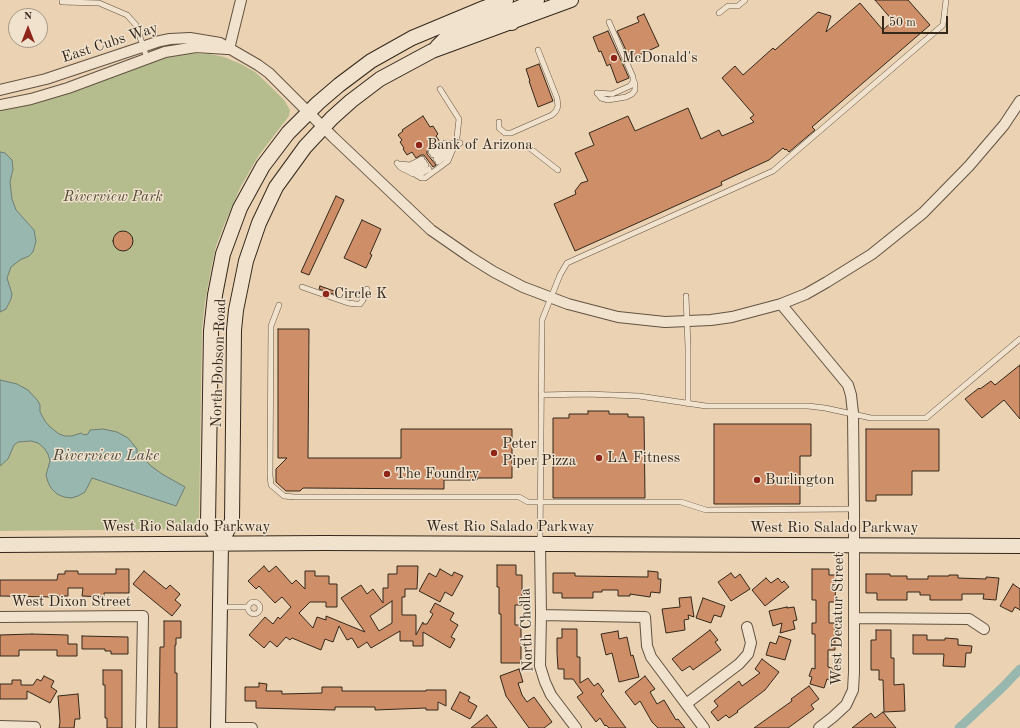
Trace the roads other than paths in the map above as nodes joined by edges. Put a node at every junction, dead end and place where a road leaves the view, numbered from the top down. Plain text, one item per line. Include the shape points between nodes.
1 (62, 0) edge
2 (241, 0) edge
3 (506, 0) edge
4 (537, 0) edge
5 (571, 0) edge
6 (745, 0) edge
7 (946, 0) edge
8 (719, 13) dead end
9 (512, 22) junction
10 (609, 22) dead end
11 (144, 46) junction
12 (229, 49) junction
13 (538, 50) dead end
14 (432, 51) junction
15 (147, 58) junction
16 (633, 77) junction
17 (440, 89) dead end
18 (0, 90) edge
19 (1020, 101) edge
20 (0, 105) edge
21 (308, 112) junction
22 (499, 122) dead end
23 (323, 127) junction
24 (457, 137) dead end
25 (460, 143) junction
26 (527, 146) dead end
27 (425, 164) junction
28 (405, 170) junction
29 (558, 170) dead end
30 (416, 175) junction
31 (302, 287) dead end
32 (367, 289) dead end
33 (686, 296) dead end
34 (550, 298) junction
35 (781, 304) junction
36 (279, 305) dead end
37 (687, 322) junction
38 (1020, 339) edge
39 (541, 395) junction
40 (688, 404) junction
41 (852, 413) junction
42 (541, 502) junction
43 (854, 509) junction
44 (221, 543) junction
45 (540, 544) junction
46 (854, 545) junction
47 (0, 546) edge
48 (1020, 546) edge
49 (220, 607) junction
50 (248, 607) dead end
51 (542, 615) junction
52 (0, 617) edge
53 (854, 618) junction
54 (747, 627) dead end
55 (984, 629) dead end
56 (686, 704) junction
57 (0, 726) edge
58 (35, 727) dead end
59 (141, 728) edge
60 (218, 728) edge
61 (252, 728) edge
62 (576, 728) edge
63 (704, 728) edge
64 (819, 728) edge

1 - 11 lane via 99,3 127,15 136,25
2 - 12 street
3 - 14 main road via 498,16 450,34
3 - 21 main road, North Dobson Road via 412,38 371,61
4 - 9 main road via 516,10
5 - 9 main road, North Dobson Road
6 - 8 lane via 738,6 728,6
7 - 34 lane via 943,25 773,171 567,263
9 - 14 main road, North Dobson Road
10 - 16 lane
11 - 12 street, East Cubs Way via 170,39 190,38 220,43
11 - 15 lane
11 - 18 street, East Cubs Way via 46,79
12 - 15 street, East Cubs Way via 185,48
12 - 21 street, East Cubs Way via 269,73
13 - 22 lane via 557,98 556,111 511,133 505,133 499,128
14 - 23 main road, North Dobson Road via 380,79
15 - 20 street, East Cubs Way via 50,94
16 - 16 lane via 630,86 622,90 612,94 597,93 601,98 608,100 632,94 635,90
17 - 24 lane via 459,119
19 - 35 street, East Cubs Way via 1004,125 969,166 899,233 838,276 806,294
21 - 23 street, East Cubs Way
21 - 44 main road, North Dobson Road via 263,166 240,208 223,254 211,331 208,523
23 - 34 street, East Cubs Way via 431,230 494,272
23 - 44 main road, North Dobson Road via 305,147 276,188 259,223 246,261 234,330 232,521
25 - 25 lane via 445,146 434,157 445,157
25 - 30 lane via 453,149 448,161 425,178
26 - 29 lane
27 - 28 lane
27 - 28 lane via 405,166 397,163
27 - 30 lane
28 - 30 lane
31 - 32 lane via 348,304 360,304
33 - 37 lane
34 - 37 street, East Cubs Way via 618,317
34 - 39 lane via 542,320
35 - 37 street, East Cubs Way via 732,317
35 - 41 street, West Decatur Street via 848,385
36 - 42 lane via 272,326 271,342 270,475 272,485 284,496 519,497 528,502
37 - 40 lane
38 - 41 lane via 926,418 871,418
39 - 40 lane via 639,396
39 - 42 lane
40 - 41 lane via 808,406
41 - 43 street, West Decatur Street
42 - 43 lane via 681,502 706,510
42 - 45 lane
43 - 46 street, West Decatur Street
44 - 45 main road, West Rio Salado Parkway
44 - 47 main road, West Rio Salado Parkway
44 - 49 main road, North Dobson Road
45 - 46 main road, West Rio Salado Parkway
45 - 51 street, North Cholla
46 - 48 main road, West Rio Salado Parkway
46 - 53 street, West Decatur Street
49 - 50 lane
49 - 60 main road, North Dobson Road
51 - 56 street via 645,617 647,646 651,657
51 - 62 street, North Cholla via 540,666 551,694
52 - 59 street, West Dixon Street via 143,616
53 - 55 street via 969,619
53 - 64 street, West Decatur Street via 853,690 846,705
54 - 56 street via 751,643 748,654 739,664
56 - 63 street
57 - 58 street
60 - 61 street

